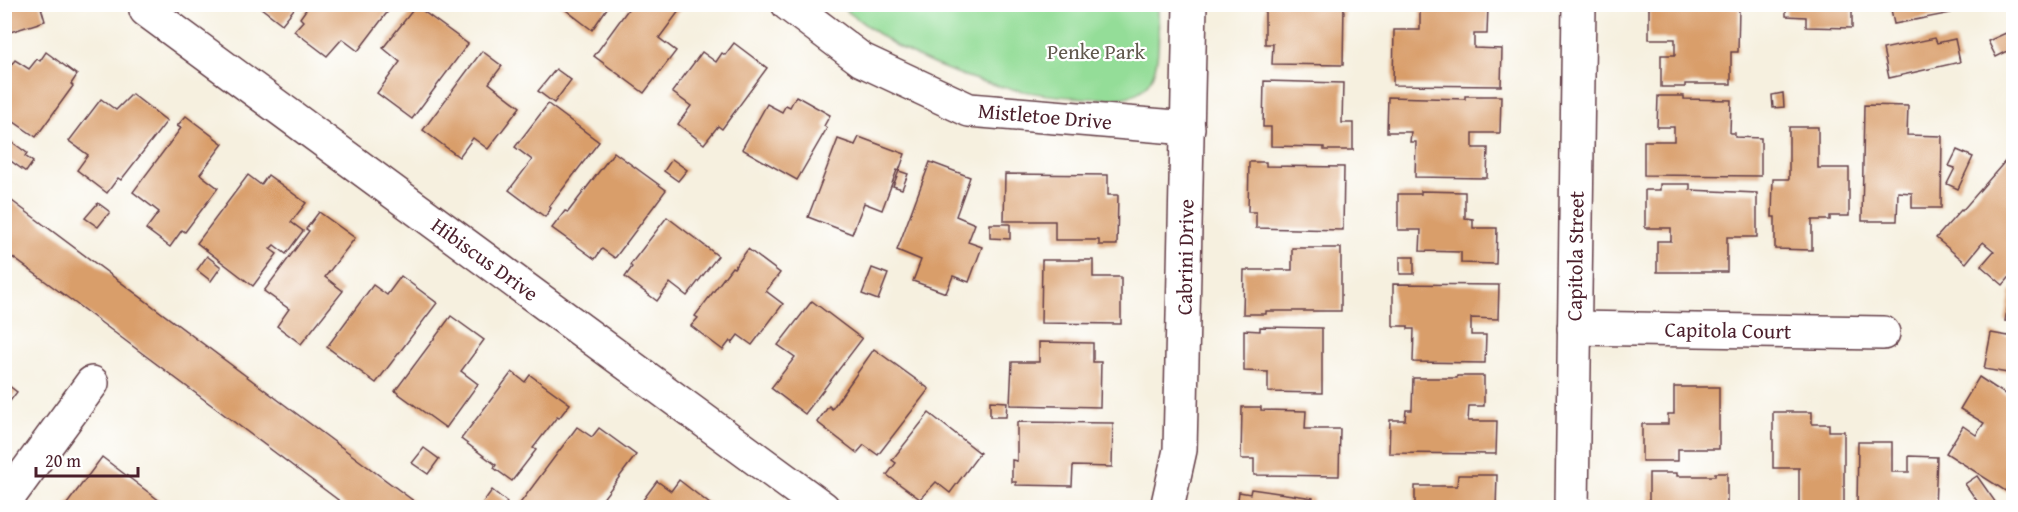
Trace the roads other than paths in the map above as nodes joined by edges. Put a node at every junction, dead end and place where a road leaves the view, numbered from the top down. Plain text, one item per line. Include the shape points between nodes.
1 (788, 4) edge
2 (1190, 4) edge
3 (1579, 4) edge
4 (148, 7) edge
5 (1188, 128) junction
6 (1574, 328) junction
7 (1883, 333) dead end
8 (92, 383) dead end
9 (4, 503) edge
10 (823, 507) edge
11 (1167, 507) edge
12 (1572, 507) edge

1 - 5 street, Mistletoe Drive via 862,60 969,110
2 - 5 street, Cabrini Drive
3 - 6 street, Capitola Street
4 - 10 street, Hibiscus Drive
5 - 11 street, Cabrini Drive via 1180,450
6 - 7 street, Capitola Court
6 - 12 street, Capitola Street
8 - 9 street

